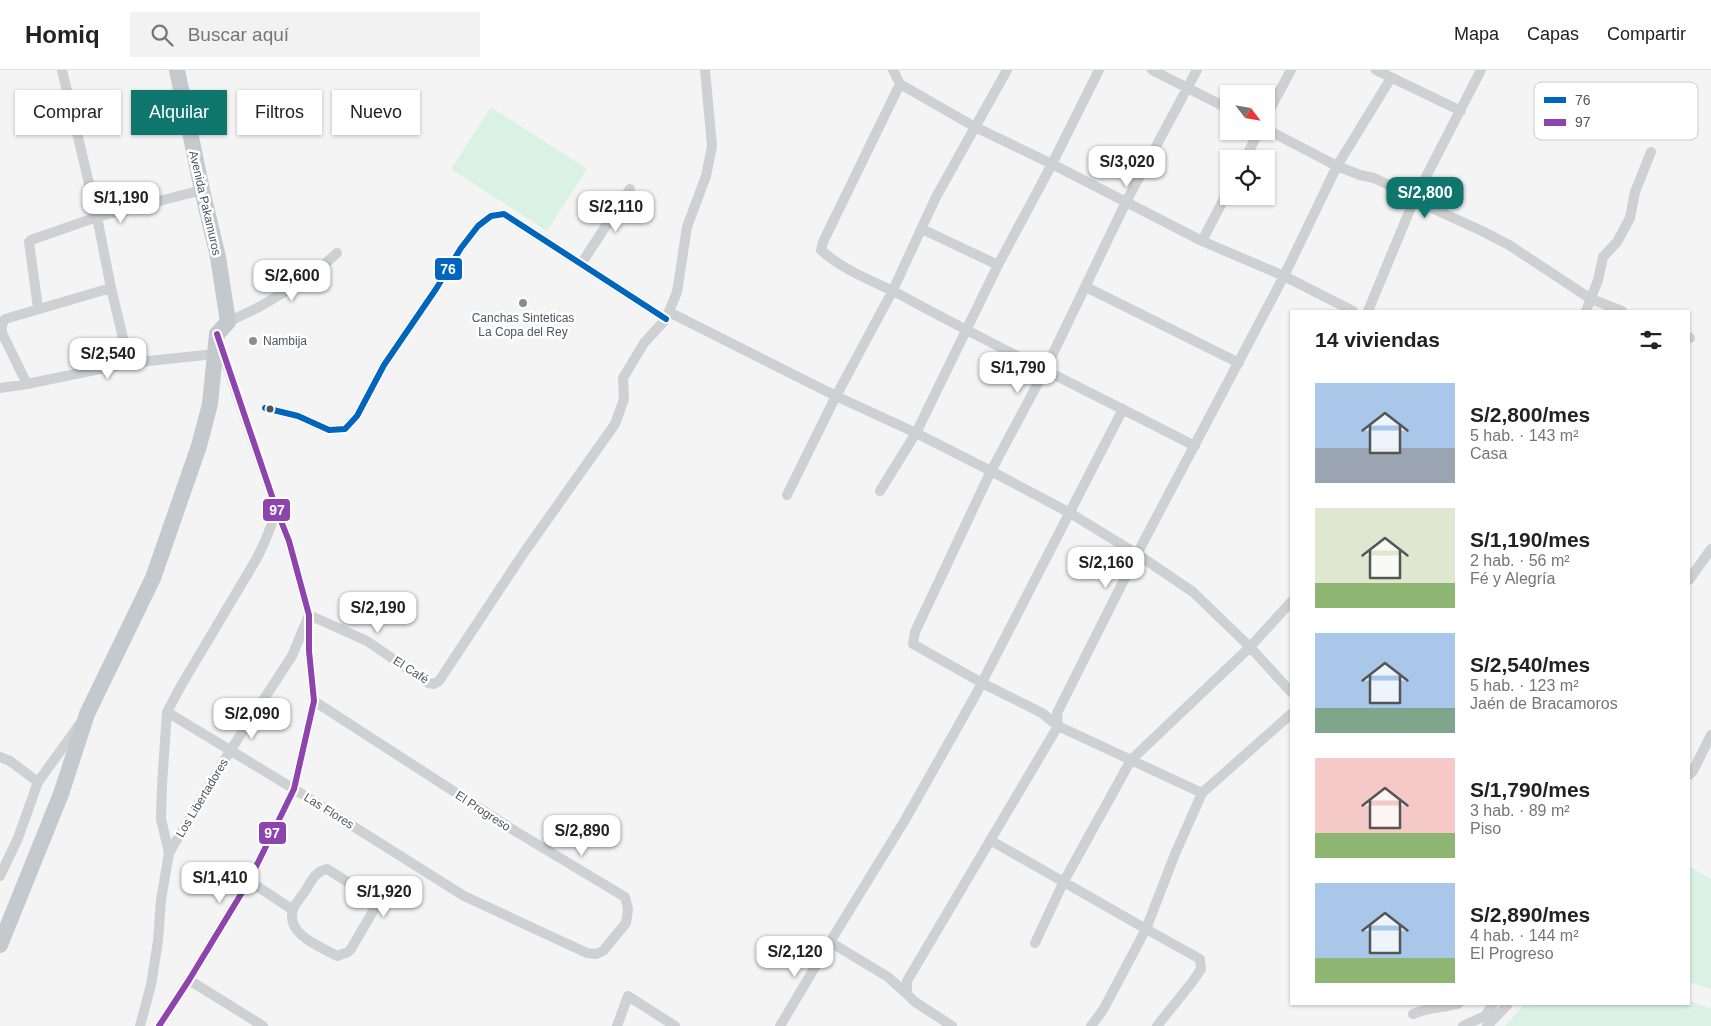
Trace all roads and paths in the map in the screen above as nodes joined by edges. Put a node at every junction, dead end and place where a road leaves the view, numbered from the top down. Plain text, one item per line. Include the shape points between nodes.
1 (62, 70) edge
2 (177, 70) edge
3 (705, 70) edge
4 (893, 70) edge
5 (1099, 70) edge
6 (1152, 70) edge
7 (1197, 70) edge
8 (1291, 70) edge
9 (1376, 70) edge
10 (1481, 70) edge
11 (1004, 71) edge
12 (1391, 78) junction
13 (900, 84) junction
14 (1188, 88) junction
15 (1275, 100) edge
16 (1220, 104) edge
17 (1461, 111) junction
18 (975, 127) junction
19 (1275, 134) edge
20 (1651, 152) dead end
21 (1052, 164) junction
22 (1337, 166) junction
23 (630, 189) dead end
24 (202, 190) junction
25 (1414, 200) junction
26 (1126, 202) junction
27 (1221, 205) edge
28 (97, 217) junction
29 (922, 229) junction
30 (1202, 241) junction
31 (337, 253) dead end
32 (581, 264) junction
33 (998, 264) junction
34 (1284, 276) junction
35 (1086, 287) junction
36 (111, 288) junction
37 (893, 290) junction
38 (1591, 299) junction
39 (38, 308) junction
40 (1351, 310) edge
41 (1368, 310) edge
42 (1586, 310) edge
43 (1619, 310) edge
44 (667, 315) junction
45 (222, 328) junction
46 (966, 330) junction
47 (214, 354) junction
48 (129, 363) junction
49 (1239, 363) junction
50 (1045, 370) junction
51 (27, 384) junction
52 (0, 388) edge
53 (836, 396) junction
54 (266, 408) dead end
55 (1123, 409) junction
56 (916, 433) junction
57 (1195, 446) junction
58 (991, 471) junction
59 (880, 491) dead end
60 (787, 495) dead end
61 (277, 511) junction
62 (1070, 513) junction
63 (1711, 548) edge
64 (1137, 554) junction
65 (1690, 579) edge
66 (1290, 603) edge
67 (309, 615) junction
68 (1250, 647) junction
69 (982, 683) junction
70 (1290, 691) edge
71 (314, 701) junction
72 (167, 712) junction
73 (87, 714) junction
74 (1290, 715) edge
75 (1058, 726) junction
76 (1711, 735) edge
77 (230, 751) junction
78 (0, 757) edge
79 (1131, 760) junction
80 (1690, 774) edge
81 (38, 782) junction
82 (294, 789) junction
83 (1202, 793) junction
84 (990, 840) junction
85 (169, 853) junction
86 (0, 876) edge
87 (249, 881) junction
88 (1064, 881) junction
89 (464, 896) joint
90 (293, 910) junction
91 (1146, 929) junction
92 (830, 942) junction
93 (1035, 943) dead end
94 (0, 945) edge
95 (189, 980) junction
96 (907, 994) junction
97 (1453, 1005) edge
98 (1491, 1005) edge
99 (1507, 1005) edge
100 (1413, 1014) dead end
101 (140, 1026) edge
102 (159, 1026) edge
103 (263, 1026) edge
104 (617, 1026) edge
105 (675, 1026) edge
106 (780, 1026) edge
107 (952, 1026) edge
108 (1091, 1026) edge
109 (1157, 1026) edge
110 (1463, 1026) edge
111 (1487, 1026) edge

1 - 28 street
2 - 24 highway, Avenida Pakamuros
3 - 44 street via 712,146 706,176 687,227 677,292
4 - 13 street
5 - 21 street
6 - 14 street
7 - 14 street
8 - 15 street
9 - 12 street
10 - 17 street
11 - 18 street
12 - 17 street
12 - 22 street
13 - 18 street
13 - 37 street via 821,250 844,269
14 - 16 street
14 - 26 street
17 - 25 street
18 - 21 street
18 - 29 street
19 - 22 street
20 - 38 street via 1635,192 1630,218 1617,242 1603,257
21 - 26 street
21 - 33 street
22 - 25 street via 1374,178
22 - 34 street
23 - 32 street
24 - 28 street
24 - 45 highway, Avenida Pakamuros via 218,257
25 - 38 street via 1509,245
25 - 41 street
26 - 30 street
26 - 35 street
27 - 30 street
28 - 36 street
28 - 39 street via 29,242
29 - 33 street
29 - 37 street
30 - 34 street
31 - 45 street via 310,277
32 - 44 street
32 - 54 street via 504,214 491,216 478,226 461,248 384,365 358,416 345,429 328,430 298,416
33 - 46 street
34 - 40 street
34 - 49 street
35 - 49 street
35 - 50 street
36 - 39 street
36 - 48 street
37 - 46 street
37 - 53 street
38 - 42 street
38 - 43 street
39 - 51 street via 5,319 2,326 2,333
44 - 53 street
44 - 67 street, El Café via 644,343 623,378 624,399 615,424 523,554 440,681 428,683 367,641
45 - 47 highway, Avenida Pakamuros
45 - 61 street
46 - 50 street
46 - 56 street
47 - 48 street
47 - 73 highway, Avenida Pakamuros via 210,404 199,446 153,578
48 - 51 street
49 - 57 street
50 - 55 street
50 - 58 street
51 - 52 street
53 - 56 street
53 - 60 street
55 - 57 street
55 - 62 street
56 - 58 street
56 - 59 street
57 - 64 street
58 - 62 street
58 - 69 street via 918,624 913,644
61 - 67 street via 289,541
61 - 72 street via 257,558
62 - 64 street
62 - 69 street
63 - 65 street
64 - 68 street via 1193,592
64 - 75 street via 1057,713
66 - 68 street
67 - 71 street
67 - 77 street, Los Libertadores via 292,656
68 - 70 street
68 - 79 street
69 - 75 street via 1042,713
69 - 92 street via 905,820
71 - 82 street
71 - 89 street, El Progreso via 515,832 625,897 628,909 626,923 603,951 596,954 587,953
72 - 77 street, Las Flores
72 - 85 street via 161,819
73 - 81 street
73 - 94 highway, Avenida Pakamuros via 61,794
74 - 83 street
75 - 79 street
75 - 84 street
76 - 80 street
77 - 82 street, Las Flores
77 - 85 street, Los Libertadores
78 - 81 street
79 - 83 street
79 - 88 street
81 - 86 street
82 - 87 street
82 - 89 street, Las Flores
83 - 91 street
84 - 88 street
84 - 96 street via 907,981
85 - 101 street via 151,985
87 - 90 street
87 - 95 street
88 - 91 street
88 - 93 street
90 - 90 street via 292,923 298,933 337,956 351,949 376,906 376,900 327,869 315,875
91 - 108 street via 1103,1010
91 - 109 street via 1200,959 1201,969
92 - 96 street via 888,976
92 - 106 street
95 - 102 street
95 - 103 street
96 - 107 street
97 - 100 street via 1426,1008
98 - 110 street via 1485,1016
99 - 111 street
104 - 105 street via 628,996

